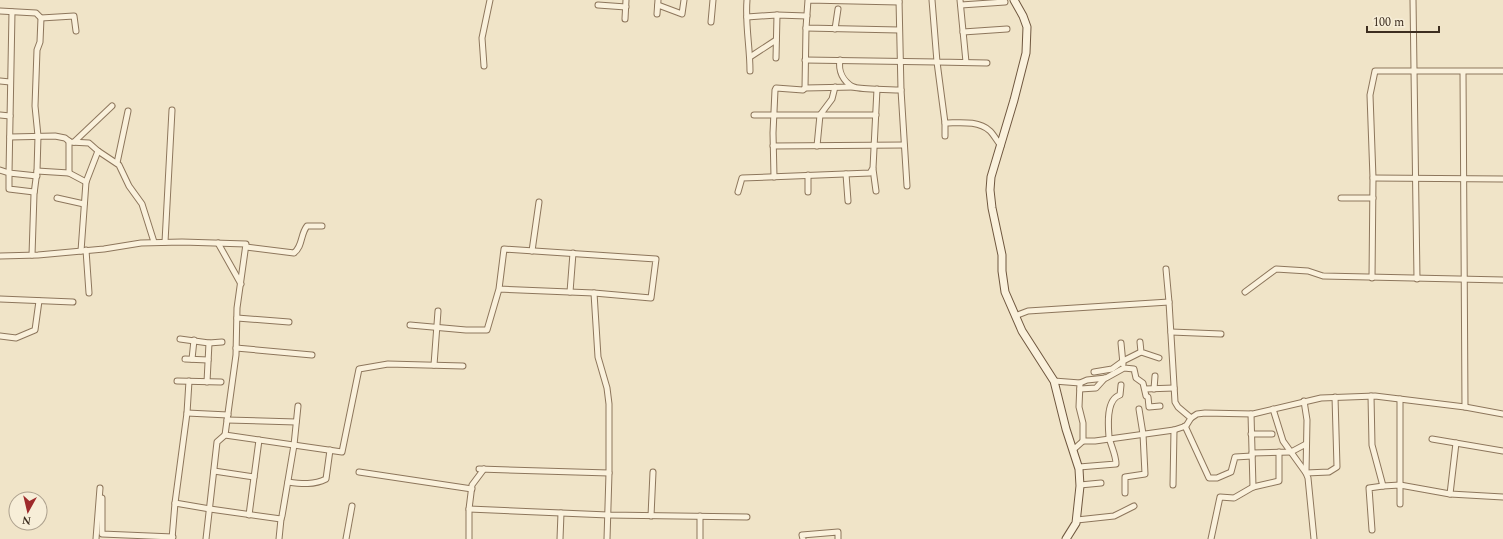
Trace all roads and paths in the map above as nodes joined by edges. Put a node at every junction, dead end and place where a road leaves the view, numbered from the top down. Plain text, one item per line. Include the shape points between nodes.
1 (490, 0) edge
2 (626, 0) edge
3 (684, 0) edge
4 (713, 0) edge
5 (748, 0) edge
6 (808, 0) edge
7 (837, 0) edge
8 (932, 0) edge
9 (1014, 0) edge
10 (1413, 0) edge
11 (867, 1) edge
12 (899, 1) edge
13 (658, 2) edge
14 (1004, 2) dead end
15 (961, 3) edge
16 (598, 5) dead end
17 (626, 7) junction
18 (838, 9) dead end
19 (0, 11) edge
20 (12, 12) junction
21 (657, 14) dead end
22 (777, 15) junction
23 (807, 16) junction
24 (747, 17) junction
25 (41, 18) junction
26 (625, 19) dead end
27 (711, 22) dead end
28 (806, 28) junction
29 (835, 29) junction
30 (1007, 29) dead end
31 (899, 30) junction
32 (76, 31) dead end
33 (963, 32) junction
34 (776, 40) junction
35 (750, 57) junction
36 (776, 58) dead end
37 (805, 60) junction
38 (840, 60) junction
39 (900, 61) junction
40 (937, 62) junction
41 (966, 62) junction
42 (987, 63) dead end
43 (484, 66) dead end
44 (750, 71) dead end
45 (1503, 71) edge
46 (1415, 72) junction
47 (1463, 72) junction
48 (0, 81) edge
49 (10, 82) junction
50 (835, 87) junction
51 (854, 87) junction
52 (805, 88) junction
53 (877, 89) junction
54 (901, 90) junction
55 (112, 106) dead end
56 (172, 110) dead end
57 (128, 111) dead end
58 (0, 115) edge
59 (754, 115) dead end
60 (774, 115) junction
61 (820, 115) junction
62 (876, 115) junction
63 (10, 116) junction
64 (945, 123) junction
65 (38, 136) junction
66 (945, 136) dead end
67 (10, 137) junction
68 (71, 141) junction
69 (904, 145) junction
70 (773, 146) junction
71 (817, 146) junction
72 (874, 146) junction
73 (1001, 146) junction
74 (98, 151) junction
75 (117, 164) junction
76 (873, 168) junction
77 (0, 170) edge
78 (9, 172) junction
79 (37, 173) junction
80 (69, 173) junction
81 (846, 174) junction
82 (808, 175) junction
83 (774, 177) junction
84 (1373, 178) junction
85 (1463, 178) junction
86 (1416, 179) junction
87 (1503, 179) edge
88 (86, 182) junction
89 (907, 186) dead end
90 (876, 191) dead end
91 (34, 192) junction
92 (738, 192) dead end
93 (808, 192) dead end
94 (57, 198) dead end
95 (1341, 198) dead end
96 (1373, 198) junction
97 (539, 202) dead end
98 (848, 202) dead end
99 (84, 204) junction
100 (322, 226) dead end
101 (154, 242) junction
102 (165, 242) junction
103 (218, 243) junction
104 (246, 247) junction
105 (84, 251) junction
106 (532, 251) junction
107 (573, 254) junction
108 (32, 255) junction
109 (0, 256) edge
110 (1166, 269) dead end
111 (1372, 278) junction
112 (1417, 279) junction
113 (1464, 279) junction
114 (1503, 280) edge
115 (240, 284) junction
116 (499, 289) junction
117 (570, 292) junction
118 (1245, 292) dead end
119 (89, 293) dead end
120 (594, 293) junction
121 (0, 299) edge
122 (39, 301) junction
123 (73, 302) dead end
124 (1169, 302) junction
125 (438, 311) dead end
126 (1015, 316) junction
127 (237, 318) junction
128 (289, 322) dead end
129 (410, 325) dead end
130 (437, 328) junction
131 (1171, 332) junction
132 (1221, 334) dead end
133 (0, 336) edge
134 (180, 339) dead end
135 (194, 340) junction
136 (222, 342) dead end
137 (1140, 342) dead end
138 (209, 343) junction
139 (1121, 343) dead end
140 (236, 348) junction
141 (1141, 352) junction
142 (312, 355) dead end
143 (1159, 358) dead end
144 (185, 359) dead end
145 (192, 360) junction
146 (208, 360) junction
147 (1123, 361) junction
148 (434, 365) junction
149 (463, 366) dead end
150 (1124, 368) junction
151 (1094, 372) dead end
152 (1155, 376) dead end
153 (1105, 378) junction
154 (177, 381) dead end
155 (189, 381) junction
156 (1054, 381) junction
157 (207, 382) junction
158 (221, 382) dead end
159 (1080, 383) junction
160 (1121, 385) dead end
161 (1174, 388) junction
162 (1080, 389) junction
163 (1145, 389) junction
164 (1154, 389) junction
165 (1371, 396) junction
166 (1335, 397) junction
167 (1400, 399) junction
168 (1304, 401) junction
169 (298, 406) dead end
170 (1160, 406) dead end
171 (1465, 406) junction
172 (1139, 408) dead end
173 (1273, 409) junction
174 (187, 413) junction
175 (1251, 414) junction
176 (1503, 414) edge
177 (227, 417) junction
178 (1191, 418) junction
179 (296, 422) junction
180 (1185, 426) junction
181 (1174, 430) junction
182 (1143, 434) junction
183 (1251, 434) junction
184 (1272, 434) dead end
185 (225, 435) junction
186 (1110, 438) junction
187 (1432, 439) dead end
188 (259, 440) junction
189 (1084, 442) junction
190 (1456, 443) junction
191 (1306, 444) junction
192 (294, 445) junction
193 (330, 450) junction
194 (1073, 450) junction
195 (1503, 451) edge
196 (1279, 452) junction
197 (1291, 452) junction
198 (1252, 454) junction
199 (1079, 467) junction
200 (214, 471) junction
201 (359, 472) dead end
202 (653, 472) dead end
203 (609, 473) junction
204 (1306, 473) junction
205 (254, 476) junction
206 (288, 482) junction
207 (1101, 483) dead end
208 (1080, 485) junction
209 (1173, 485) dead end
210 (1400, 485) junction
211 (1384, 486) junction
212 (1253, 487) junction
213 (100, 488) dead end
214 (472, 489) junction
215 (1125, 493) dead end
216 (1450, 494) junction
217 (1503, 497) edge
218 (102, 498) dead end
219 (175, 503) junction
220 (1400, 504) dead end
221 (352, 506) dead end
222 (1134, 506) dead end
223 (210, 509) junction
224 (470, 509) junction
225 (561, 513) junction
226 (249, 515) junction
227 (608, 515) junction
228 (651, 516) junction
229 (700, 516) junction
230 (747, 517) dead end
231 (281, 519) junction
232 (1077, 520) junction
233 (1372, 530) dead end
234 (172, 538) edge
235 (96, 539) edge
236 (206, 539) edge
237 (279, 539) edge
238 (346, 539) edge
239 (469, 539) edge
240 (560, 539) edge
241 (607, 539) edge
242 (700, 539) edge
243 (803, 539) edge
244 (838, 539) edge
245 (1066, 539) edge
246 (1211, 539) edge
247 (1314, 539) edge

1 - 43 street via 482,38
2 - 17 street
3 - 13 street via 682,14
4 - 27 street
5 - 24 street
6 - 7 street
6 - 23 street
7 - 11 street
8 - 40 street
9 - 73 street via 1027,27 1026,53
10 - 46 street
11 - 12 street
12 - 31 street
13 - 21 street
14 - 15 street
15 - 33 street
16 - 17 street
17 - 26 street
18 - 29 street
19 - 20 street
20 - 25 street via 36,13
20 - 49 street
22 - 23 street
22 - 24 street
22 - 34 street
23 - 28 street
24 - 35 street
25 - 32 street via 74,16
25 - 65 street via 35,106
28 - 29 street
28 - 37 street
29 - 31 street
30 - 33 street
31 - 39 street
33 - 41 street
34 - 35 street
34 - 36 street
35 - 44 street
37 - 38 street
37 - 52 street
38 - 39 street
38 - 51 street via 842,78
39 - 40 street
39 - 54 street
40 - 41 street
40 - 64 street
41 - 42 street
45 - 47 street
46 - 47 street
46 - 84 street via 1375,72 1370,95
46 - 86 street
47 - 85 street
48 - 49 street
49 - 63 street
50 - 51 street
50 - 52 street
50 - 61 street via 832,99
51 - 53 street
52 - 60 street via 775,89
53 - 54 street
53 - 62 street
54 - 69 street
55 - 68 street
56 - 102 street
57 - 75 street
58 - 63 street
59 - 60 street
60 - 61 street
60 - 70 street
61 - 62 street
61 - 71 street
62 - 72 street
63 - 67 street
64 - 66 street
64 - 73 street via 972,123 983,126
65 - 67 street
65 - 68 street via 60,137
65 - 79 street
67 - 78 street
68 - 74 street via 90,143
68 - 80 street
69 - 72 street
69 - 89 street
70 - 71 street
70 - 83 street
71 - 72 street
72 - 76 street
73 - 126 street via 990,190 1001,250 1005,292
74 - 75 street
74 - 88 street
75 - 101 street via 120,165 129,186 142,204
76 - 81 street via 870,173
76 - 90 street
77 - 78 street
78 - 79 street
78 - 91 street via 9,189
79 - 80 street
79 - 91 street
80 - 88 street
81 - 82 street
81 - 98 street
82 - 83 street
82 - 93 street
83 - 92 street via 742,178
84 - 86 street
84 - 96 street
85 - 86 street
85 - 87 street
85 - 113 street
86 - 112 street
88 - 99 street
91 - 108 street
94 - 99 street
95 - 96 street
96 - 111 street
97 - 106 street
99 - 105 street
100 - 104 street via 307,226 299,249 294,253
101 - 102 street
101 - 105 street
102 - 103 street
103 - 104 street via 246,244
103 - 115 street
104 - 115 street
105 - 108 street
105 - 119 street
106 - 107 street
106 - 116 street via 504,249
107 - 117 street
107 - 120 street via 656,259 651,298
108 - 109 street
110 - 124 street
111 - 112 street
111 - 118 street via 1323,276 1308,271 1276,269
112 - 113 street
113 - 114 street
113 - 171 street
115 - 127 street
116 - 117 street
116 - 130 street via 487,330
117 - 120 street
120 - 203 street via 598,357 609,404
121 - 122 street
122 - 123 street
122 - 133 street via 35,330 16,338
124 - 126 street via 1028,312
124 - 131 street
125 - 130 street
126 - 156 street via 1022,332
127 - 128 street
127 - 140 street
129 - 130 street
130 - 148 street
131 - 132 street
131 - 161 street
134 - 135 street
135 - 138 street
135 - 145 street
136 - 138 street
137 - 141 street
138 - 146 street
139 - 147 street
140 - 142 street
140 - 177 street
141 - 143 street
141 - 147 street
144 - 145 street
145 - 146 street
146 - 157 street
147 - 150 street
147 - 151 street via 1112,369
148 - 149 street
148 - 193 street via 388,364 359,369 342,452
150 - 153 street
150 - 163 street via 1134,369 1136,378 1143,383
152 - 164 street
153 - 159 street
153 - 162 street via 1096,388
154 - 155 street
155 - 157 street
155 - 174 street
156 - 159 street
156 - 194 street
157 - 158 street
159 - 162 street
160 - 186 street via 1120,395 1111,403
161 - 164 street
161 - 178 street via 1175,402
162 - 189 street via 1079,407
163 - 164 street
163 - 170 street via 1149,407
165 - 166 street
165 - 167 street
165 - 211 street via 1372,445
166 - 168 street
166 - 204 street via 1337,467 1328,472
167 - 171 street
167 - 210 street
168 - 173 street
168 - 191 street via 1307,420
169 - 179 street
171 - 176 street
172 - 182 street
173 - 175 street
173 - 197 street via 1283,441
174 - 177 street
174 - 219 street
175 - 178 street via 1205,413
175 - 183 street
177 - 179 street
177 - 185 street
178 - 180 street
179 - 192 street
180 - 181 street
180 - 198 street via 1209,478 1217,478 1230,472 1236,458
181 - 182 street
181 - 209 street
182 - 186 street
182 - 215 street via 1145,474 1125,478
183 - 184 street
183 - 198 street
185 - 188 street
185 - 200 street via 217,442
186 - 189 street
186 - 199 street via 1116,464
187 - 190 street
188 - 192 street
188 - 205 street
189 - 194 street
190 - 195 street
190 - 216 street
191 - 197 street
191 - 204 street
192 - 193 street
192 - 206 street
193 - 206 street via 326,479 319,483
194 - 199 street
196 - 197 street
196 - 198 street
196 - 212 street via 1279,481
197 - 204 street
198 - 212 street
199 - 208 street
200 - 205 street
200 - 223 street
201 - 214 street
202 - 228 street
203 - 214 street via 482,469
203 - 227 street
204 - 247 street
205 - 226 street
206 - 231 street
207 - 208 street
208 - 232 street
210 - 211 street
210 - 216 street
210 - 220 street
211 - 233 street via 1369,488
212 - 246 street via 1234,498 1220,497
213 - 235 street
214 - 224 street
216 - 217 street
218 - 234 street via 102,534
219 - 223 street
219 - 234 street
221 - 238 street
222 - 232 street via 1114,516
223 - 226 street
223 - 236 street
224 - 225 street
224 - 239 street
225 - 227 street
225 - 240 street
226 - 231 street
227 - 228 street
227 - 241 street
228 - 229 street
229 - 230 street
229 - 242 street
231 - 237 street
232 - 245 street
243 - 244 street via 802,536 838,532

